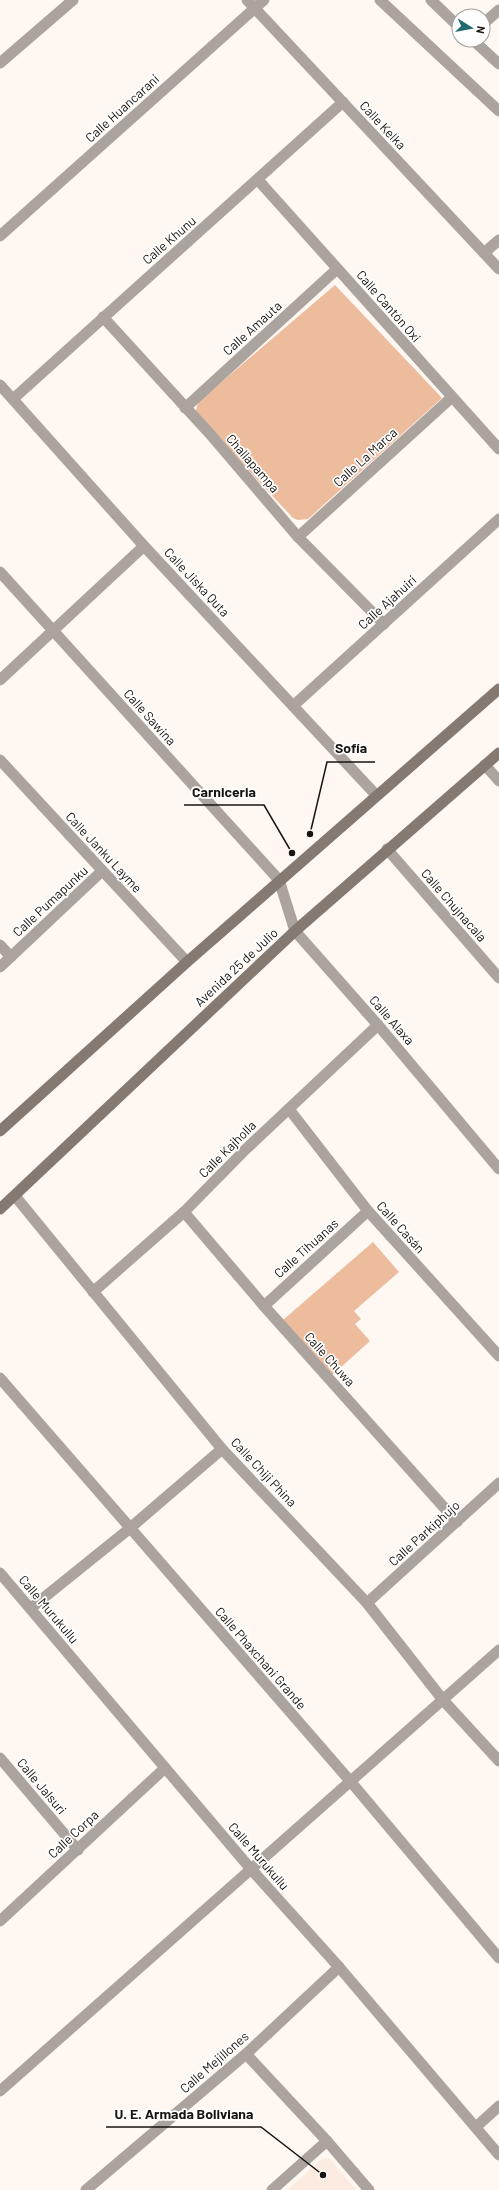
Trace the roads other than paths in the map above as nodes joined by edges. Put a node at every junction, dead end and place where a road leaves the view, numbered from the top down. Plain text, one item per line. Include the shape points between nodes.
1 (73, 0) edge
2 (264, 0) edge
3 (380, 0) edge
4 (431, 0) edge
5 (251, 4) edge
6 (499, 10) edge
7 (491, 17) edge
8 (451, 19) edge
9 (482, 48) edge
10 (0, 63) edge
11 (499, 64) edge
12 (343, 102) junction
13 (499, 111) edge
14 (258, 180) junction
15 (0, 236) edge
16 (499, 240) edge
17 (484, 253) junction
18 (337, 269) junction
19 (499, 269) edge
20 (103, 317) junction
21 (0, 385) edge
22 (451, 398) junction
23 (13, 399) junction
24 (185, 408) junction
25 (499, 449) edge
26 (499, 519) edge
27 (298, 537) junction
28 (144, 546) junction
29 (0, 572) edge
30 (384, 624) junction
31 (53, 630) junction
32 (0, 680) edge
33 (499, 689) edge
34 (293, 706) junction
35 (499, 753) edge
36 (0, 760) edge
37 (485, 765) junction
38 (499, 781) edge
39 (376, 795) junction
40 (387, 850) junction
41 (102, 871) junction
42 (280, 880) junction
43 (294, 931) junction
44 (0, 945) edge
45 (11, 957) junction
46 (187, 962) junction
47 (0, 967) edge
48 (499, 978) edge
49 (378, 1025) junction
50 (289, 1109) junction
51 (0, 1132) edge
52 (499, 1170) edge
53 (15, 1196) junction
54 (0, 1209) edge
55 (368, 1211) junction
56 (184, 1212) junction
57 (93, 1292) junction
58 (264, 1306) junction
59 (499, 1356) edge
60 (0, 1378) edge
61 (222, 1449) junction
62 (499, 1483) edge
63 (456, 1522) junction
64 (129, 1529) junction
65 (0, 1573) edge
66 (367, 1603) junction
67 (31, 1608) junction
68 (499, 1650) edge
69 (443, 1700) junction
70 (1, 1760) edge
71 (499, 1761) edge
72 (165, 1768) junction
73 (350, 1782) junction
74 (78, 1850) junction
75 (250, 1868) junction
76 (0, 1921) edge
77 (499, 1958) edge
78 (339, 1967) junction
79 (246, 2054) junction
80 (0, 2091) edge
81 (499, 2106) edge
82 (476, 2127) junction
83 (327, 2141) junction
84 (499, 2155) edge
85 (86, 2190) edge
86 (272, 2190) edge
87 (369, 2190) edge

1 - 10 street
2 - 5 street, Calle Huancarani
3 - 13 street
4 - 8 street
5 - 12 street, Calle Kelka
5 - 15 street, Calle Huancarani
6 - 7 street
9 - 11 street
12 - 14 street, Calle Khunu
12 - 17 street, Calle Kelka
14 - 18 street, Calle Cantón Oxi
14 - 20 street, Calle Khunu
16 - 17 street
17 - 19 street, Calle Kelka
18 - 22 street, Calle Cantón Oxi
18 - 24 street, Calle Amauta
20 - 23 street, Calle Khunu
20 - 24 street, Challapampa
21 - 23 street, Calle Jiska Quta
22 - 25 street, Calle Cantón Oxi
22 - 27 street, Calle La Marca
23 - 28 street, Calle Jiska Quta
24 - 27 street, Challapampa
26 - 30 street, Calle Ajahuiri
27 - 30 street, Challapampa
28 - 31 street
28 - 34 street, Calle Jiska Quta
29 - 31 street, Calle Sawina
30 - 34 street, Calle Ajahuiri
31 - 32 street
31 - 42 street, Calle Sawina
33 - 39 main road
34 - 39 street, Calle Jiska Quta
35 - 37 main road, Avenida 25 de Julio
36 - 41 street, Calle Janku Layme
37 - 38 street
37 - 40 main road, Avenida 25 de Julio
39 - 42 main road
40 - 43 main road, Avenida 25 de Julio
40 - 48 street, Calle Chujnacala
41 - 45 street, Calle Pumapunku
41 - 46 street, Calle Janku Layme
42 - 43 street, Calle Alaxa
42 - 46 main road
43 - 49 street, Calle Alaxa
43 - 53 main road, Avenida 25 de Julio
44 - 45 street
45 - 47 street, Calle Pumapunku
46 - 51 main road
49 - 50 street, Calle Kajholla
49 - 52 street, Calle Alaxa
50 - 55 street, Calle Casán
50 - 56 street, Calle Kajholla
53 - 54 main road, Avenida 25 de Julio
53 - 57 street, Calle Chiji Phina
55 - 58 street, Calle Tihuanas
55 - 59 street, Calle Casán
56 - 57 street, Calle Kajholla
56 - 58 street, Calle Chuwa
57 - 61 street, Calle Chiji Phina
58 - 63 street, Calle Chuwa
60 - 64 street, Calle Phaxchani Grande
61 - 64 street
61 - 66 street, Calle Chiji Phina
62 - 63 street, Calle Parkiphujo
63 - 66 street, Calle Parkiphujo
64 - 67 street
64 - 73 street, Calle Phaxchani Grande
65 - 67 street, Calle Murukullu
66 - 69 street, Calle Chiji Phina
67 - 72 street, Calle Murukullu
68 - 69 street
69 - 71 street, Calle Chiji Phina
69 - 73 street
70 - 74 street, Calle Jalsuri
72 - 74 street, Calle Corpa
72 - 75 street, Calle Murukullu
73 - 75 street
73 - 77 street, Calle Phaxchani Grande
74 - 76 street, Calle Corpa
75 - 78 street, Calle Murukullu
75 - 80 street
78 - 79 street, Calle Mejillones
78 - 82 street, Calle Murukullu
79 - 83 street
79 - 85 street, Calle Mejillones
81 - 82 street
82 - 84 street, Calle Murukullu
83 - 86 street
83 - 87 street

